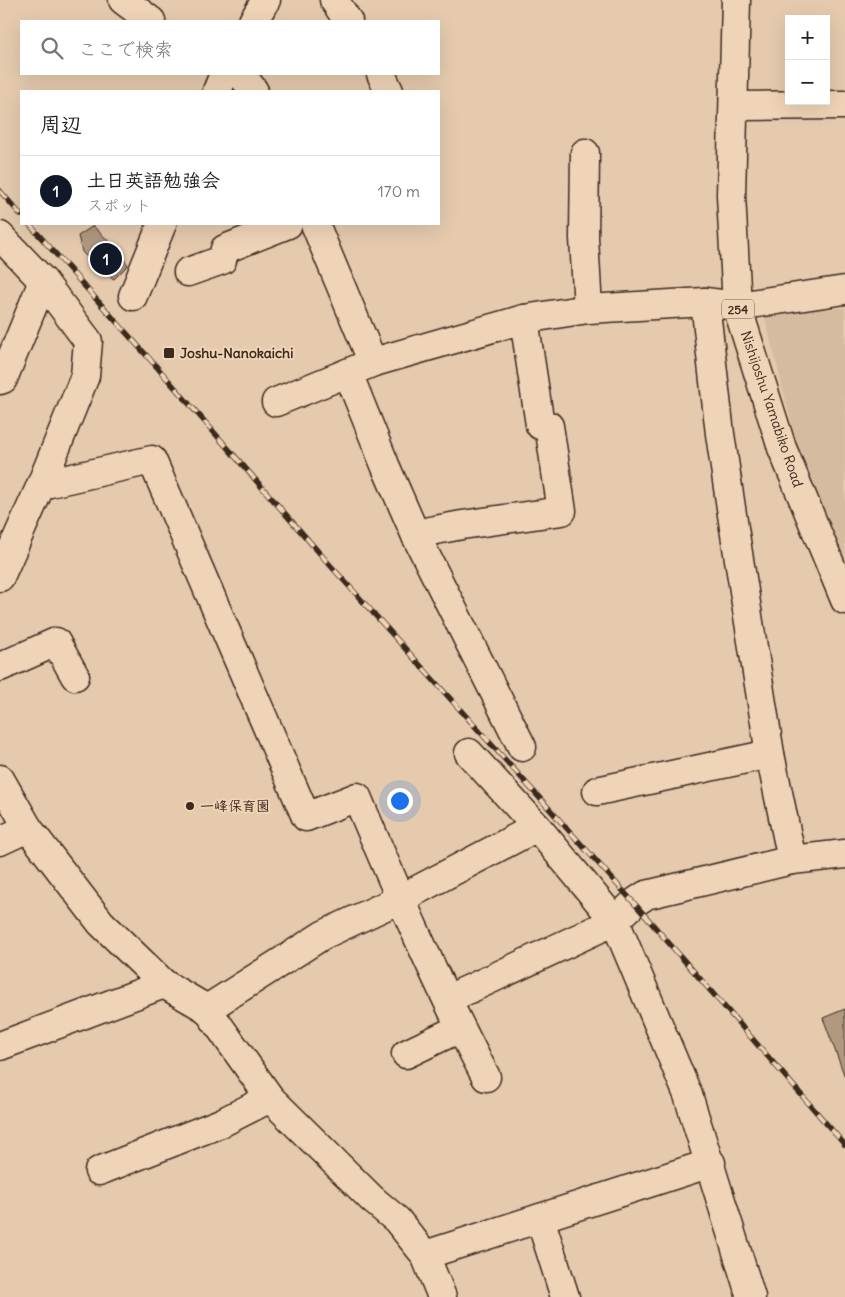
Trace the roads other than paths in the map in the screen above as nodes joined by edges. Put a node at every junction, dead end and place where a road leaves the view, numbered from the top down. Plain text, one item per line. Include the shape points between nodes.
1 (123, 0) edge
2 (266, 0) edge
3 (334, 0) edge
4 (736, 0) edge
5 (151, 20) edge
6 (254, 20) edge
7 (347, 20) edge
8 (380, 75) edge
9 (226, 77) edge
10 (252, 90) edge
11 (388, 90) edge
12 (845, 105) edge
13 (734, 106) junction
14 (585, 153) dead end
15 (162, 225) edge
16 (285, 225) edge
17 (316, 225) edge
18 (0, 236) edge
19 (188, 272) dead end
20 (43, 281) junction
21 (845, 290) edge
22 (133, 296) dead end
23 (705, 302) junction
24 (737, 306) junction
25 (588, 308) junction
26 (524, 319) junction
27 (374, 362) junction
28 (348, 373) junction
29 (1, 376) edge
30 (276, 402) dead end
31 (41, 485) junction
32 (416, 536) junction
33 (0, 577) edge
34 (845, 600) edge
35 (0, 667) edge
36 (75, 676) dead end
37 (522, 747) dead end
38 (469, 753) dead end
39 (770, 754) junction
40 (0, 779) edge
41 (597, 791) dead end
42 (537, 827) junction
43 (28, 828) junction
44 (0, 841) edge
45 (845, 854) edge
46 (792, 860) junction
47 (400, 899) junction
48 (615, 921) junction
49 (164, 984) junction
50 (448, 999) junction
51 (207, 1009) junction
52 (460, 1028) junction
53 (0, 1046) edge
54 (406, 1054) dead end
55 (486, 1077) dead end
56 (270, 1098) junction
57 (711, 1163) junction
58 (99, 1171) dead end
59 (540, 1218) junction
60 (424, 1254) junction
61 (442, 1297) edge
62 (565, 1297) edge
63 (751, 1297) edge

1 - 5 main road
2 - 6 main road
3 - 7 main road
4 - 13 main road, Nishijoshu Yamabiko Road / 254
8 - 11 main road
9 - 10 main road
12 - 13 main road
13 - 24 main road, Nishijoshu Yamabiko Road / 254 via 732,195
14 - 25 main road via 584,238
15 - 22 main road
16 - 19 main road via 225,249 222,260
17 - 27 main road
18 - 20 main road
20 - 29 main road
20 - 31 main road via 88,341 85,376
21 - 24 main road
23 - 24 main road
23 - 25 main road
23 - 39 main road via 720,434
24 - 34 main road, Nishijoshu Yamabiko Road / 254 via 782,448
25 - 26 main road
26 - 27 main road
26 - 32 main road via 540,425 549,426 562,511 462,525
27 - 28 main road
28 - 30 main road
28 - 32 main road
31 - 33 main road
31 - 47 main road via 152,460 306,817 357,797
32 - 37 main road
35 - 36 main road via 56,642
38 - 42 main road
39 - 41 main road
39 - 46 main road
40 - 43 main road
42 - 47 main road
42 - 48 main road
43 - 44 main road
43 - 49 main road via 100,923
45 - 46 main road
46 - 48 main road via 646,894
47 - 50 main road
47 - 51 main road via 324,935
48 - 50 main road
48 - 57 main road via 688,1095
49 - 51 main road
49 - 53 main road
50 - 52 main road
51 - 56 main road
52 - 54 main road
52 - 55 main road
56 - 58 main road via 222,1123
56 - 60 main road via 397,1220
57 - 59 main road
57 - 63 main road
59 - 60 main road
59 - 62 main road
60 - 61 main road

